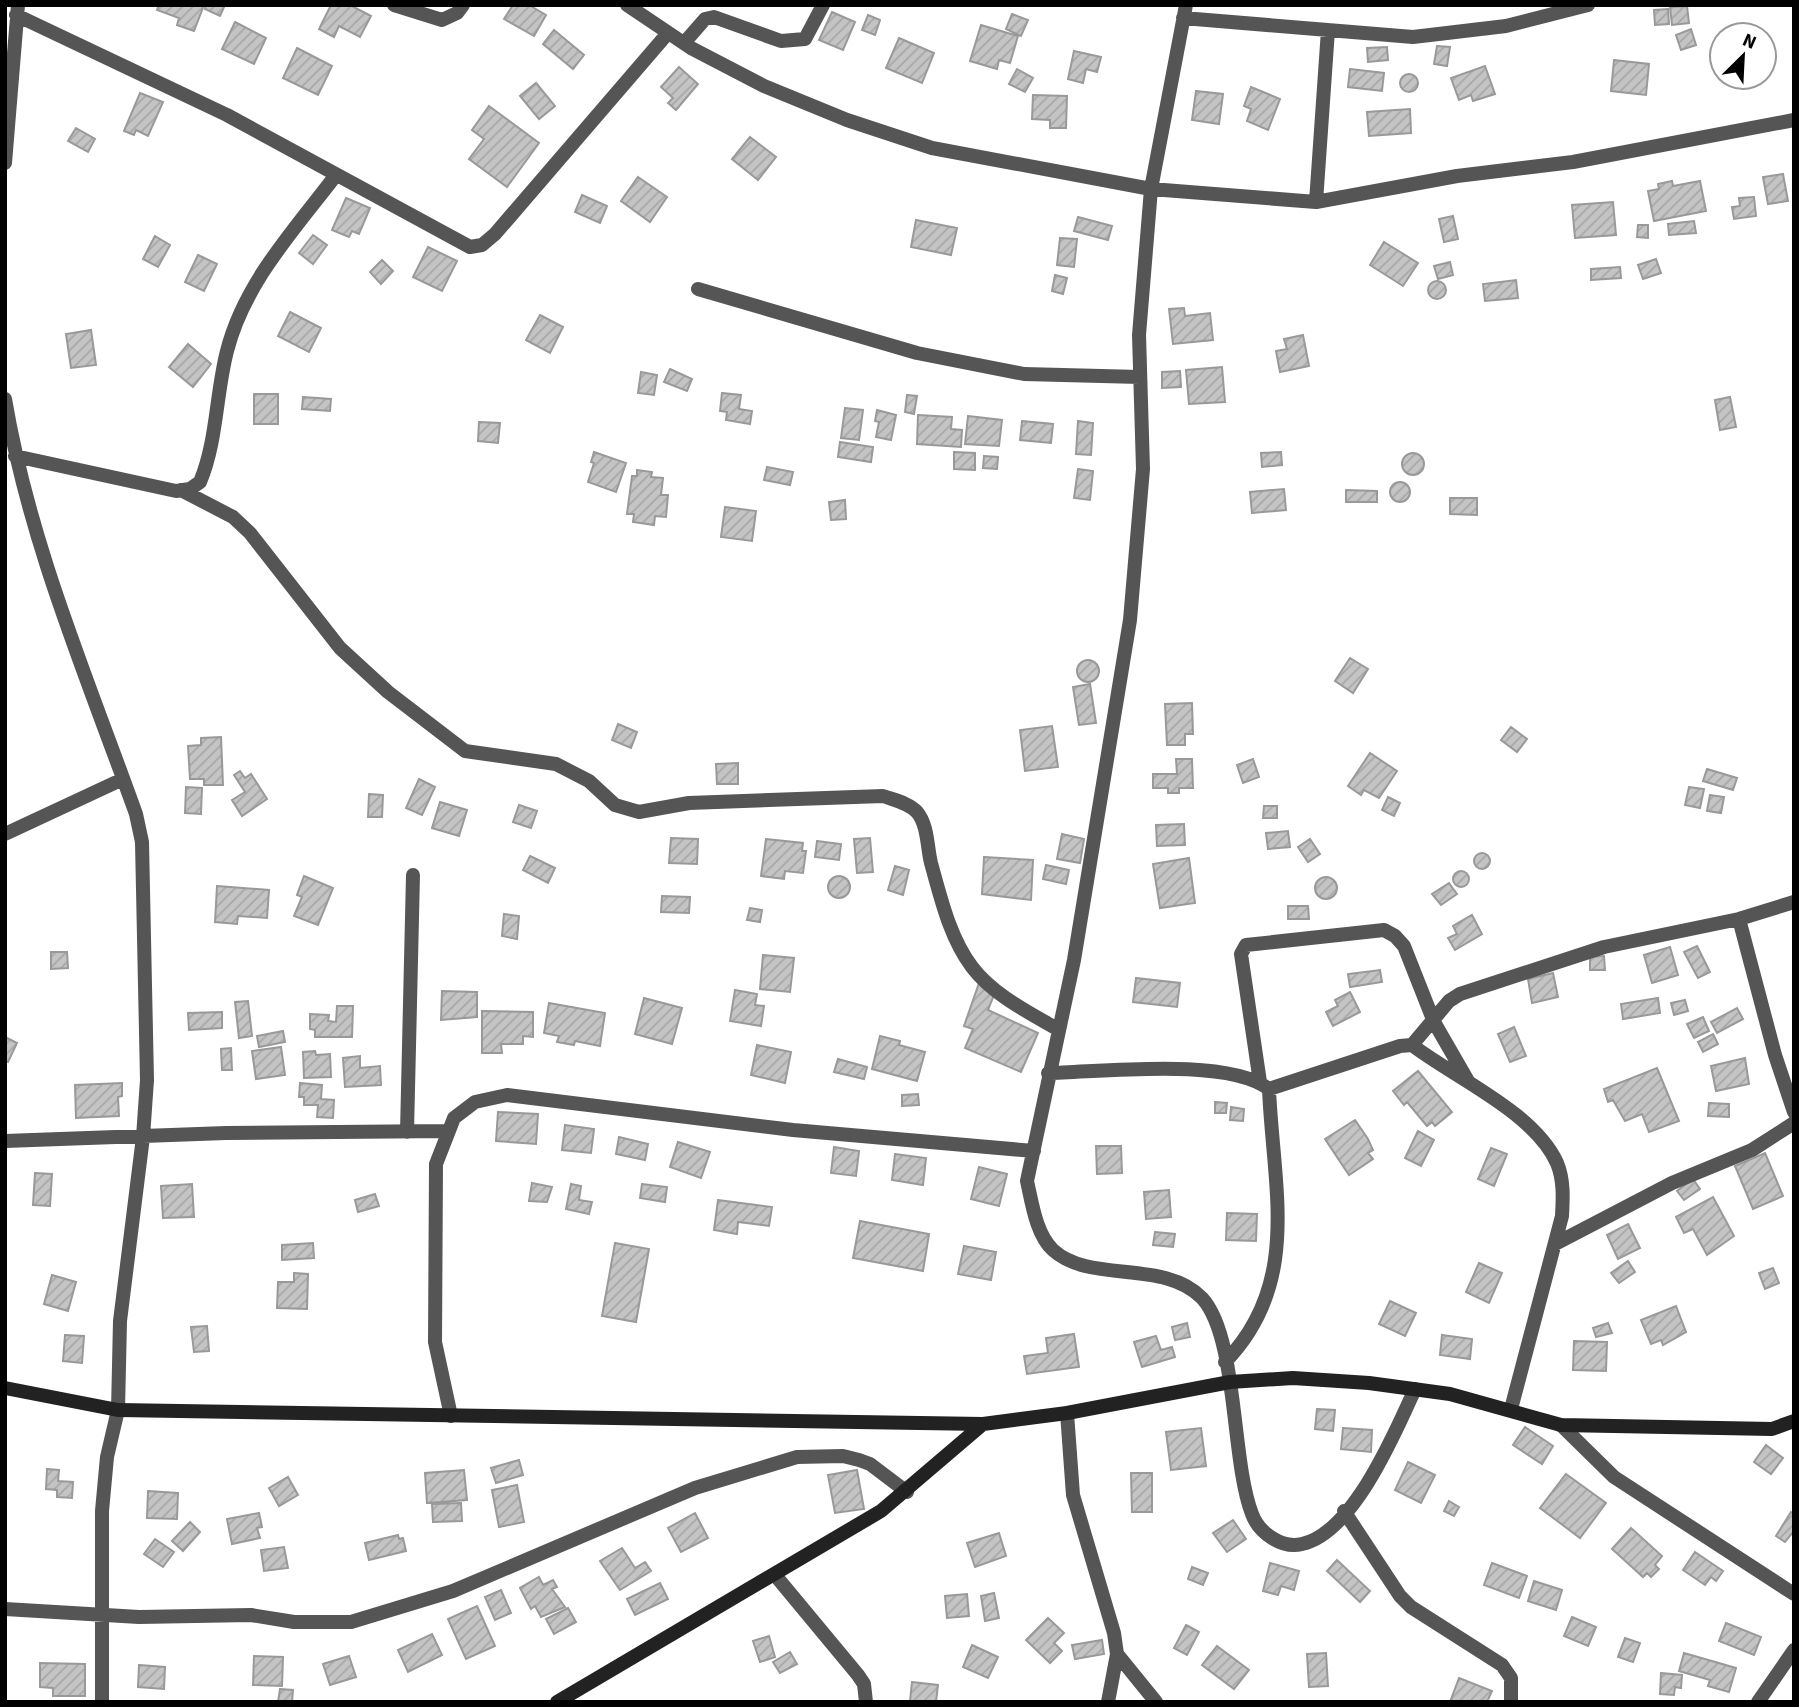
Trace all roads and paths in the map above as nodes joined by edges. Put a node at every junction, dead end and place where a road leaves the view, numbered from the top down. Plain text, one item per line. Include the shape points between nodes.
1 (394, 5) edge
2 (463, 5) edge
3 (627, 5) edge
4 (823, 5) edge
5 (1588, 5) edge
6 (17, 10) edge
7 (1185, 12) edge
8 (1328, 30) junction
9 (668, 33) junction
10 (684, 43) junction
11 (1794, 120) edge
12 (5, 163) edge
13 (336, 175) junction
14 (1151, 189) junction
15 (1316, 202) junction
16 (698, 289) dead end
17 (1140, 377) junction
18 (5, 399) edge
19 (15, 456) junction
20 (181, 490) junction
21 (123, 779) junction
22 (5, 834) edge
23 (412, 875) dead end
24 (1794, 902) edge
25 (1739, 919) junction
26 (1434, 1021) junction
27 (1059, 1030) junction
28 (1412, 1045) junction
29 (1048, 1073) junction
30 (1469, 1083) junction
31 (1265, 1085) junction
32 (1794, 1112) edge
33 (1794, 1123) edge
34 (407, 1132) junction
35 (447, 1132) junction
36 (143, 1137) junction
37 (5, 1141) edge
38 (1034, 1151) junction
39 (1555, 1244) junction
40 (1225, 1362) junction
41 (1230, 1382) junction
42 (5, 1388) edge
43 (1415, 1389) junction
44 (1511, 1409) junction
45 (118, 1410) junction
46 (1067, 1413) junction
47 (451, 1416) junction
48 (1794, 1420) edge
49 (983, 1424) junction
50 (1561, 1425) junction
51 (907, 1492) junction
52 (1344, 1511) junction
53 (775, 1575) junction
54 (1794, 1594) edge
55 (5, 1609) edge
56 (104, 1615) junction
57 (1794, 1650) edge
58 (1117, 1654) junction
59 (102, 1702) edge
60 (557, 1702) edge
61 (866, 1702) edge
62 (1108, 1702) edge
63 (1156, 1702) edge
64 (1511, 1702) edge
65 (1758, 1702) edge

1 - 2 street via 442,20
3 - 9 street
4 - 10 street via 805,39 781,41 714,17 705,19
5 - 8 street via 1506,26 1413,37
6 - 12 street
6 - 13 street
7 - 8 street
7 - 14 street
8 - 15 street
9 - 10 street
9 - 13 street via 482,244 470,247 455,241
10 - 14 street via 764,86 932,148
11 - 15 street via 1573,162 1457,176
13 - 20 street via 263,271 242,307 227,350 204,471 200,482
14 - 15 street
14 - 17 street
16 - 17 street via 917,353 1024,374
17 - 27 street via 1143,469 1130,620
18 - 19 street
19 - 20 street
19 - 21 street via 62,611
20 - 27 street via 233,517 340,648 465,751 556,764 589,781 615,805 639,812 688,803 883,796 911,807 924,827 930,862 956,942 974,970 1012,1002
21 - 22 street
21 - 36 street via 142,842 147,1080
23 - 34 street
24 - 25 street
25 - 26 street via 1604,947 1460,994
25 - 32 street
26 - 28 street
26 - 30 street
26 - 31 street via 1404,946 1384,930 1246,945 1241,954
27 - 29 street
28 - 30 street
28 - 31 street
29 - 31 street via 1200,1070 1237,1073
29 - 38 street
30 - 39 street via 1526,1124 1557,1163 1563,1184
31 - 40 street via 1280,1237 1258,1317 1244,1343
33 - 39 street via 1752,1150 1672,1183
34 - 35 street
34 - 36 street
35 - 38 street via 464,1109 488,1097 507,1095 793,1130
35 - 47 street via 436,1164 434,1288 435,1342
36 - 37 street
36 - 45 street via 120,1321
38 - 40 street via 1027,1181 1034,1216 1053,1250 1081,1264 1180,1282 1202,1298 1214,1315
39 - 44 street
40 - 41 street
41 - 43 street via 1293,1378
41 - 46 street
41 - 52 street via 1244,1488 1261,1530 1294,1546 1313,1542
42 - 45 street
43 - 44 street
43 - 52 street via 1370,1483
44 - 50 street
45 - 47 street
45 - 56 street via 107,1457 102,1511
46 - 49 street
46 - 58 street via 1073,1495
47 - 49 street
48 - 50 street via 1772,1429
49 - 51 street
50 - 54 street via 1614,1477
51 - 53 street
51 - 56 street via 859,1460 797,1457 695,1488 453,1591 351,1622 294,1622 251,1615
52 - 64 street via 1411,1607 1502,1665 1511,1678
53 - 60 street
53 - 61 street via 858,1675
55 - 56 street
56 - 59 street
57 - 65 street
58 - 62 street
58 - 63 street

